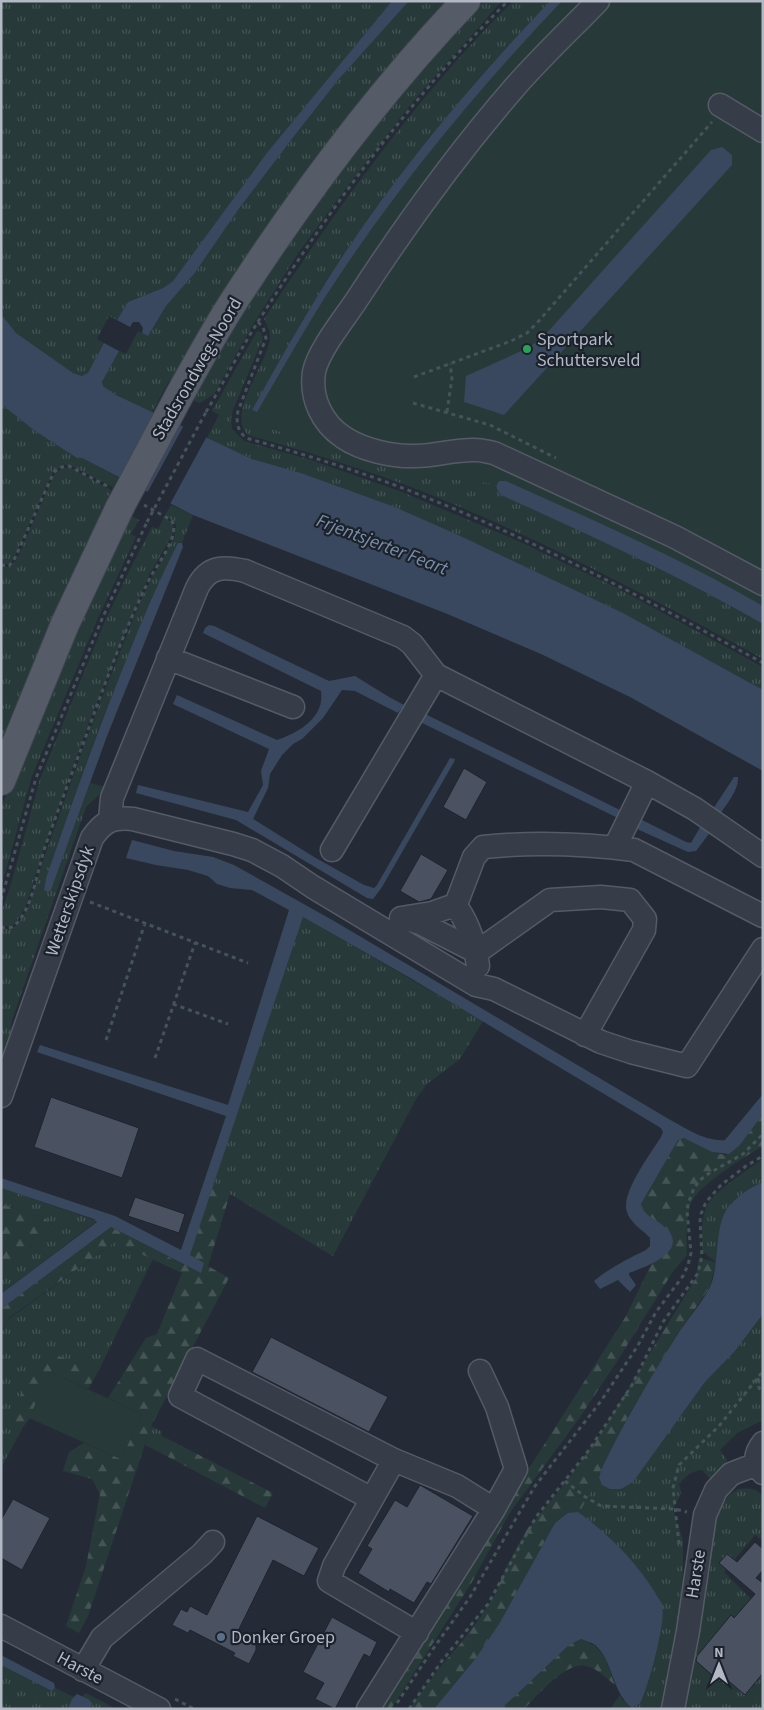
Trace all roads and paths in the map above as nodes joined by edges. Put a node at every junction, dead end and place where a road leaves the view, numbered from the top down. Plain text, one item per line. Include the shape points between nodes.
1 (466, 1) edge
2 (508, 1) edge
3 (598, 1) edge
4 (722, 106) joint
5 (760, 140) edge
6 (258, 322) junction
7 (450, 364) junction
8 (414, 377) dead end
9 (448, 412) dead end
10 (124, 499) junction
11 (1, 565) edge
12 (763, 584) edge
13 (168, 658) junction
14 (763, 663) edge
15 (436, 675) junction
16 (293, 707) dead end
17 (1, 780) edge
18 (647, 782) junction
19 (110, 820) junction
20 (615, 848) junction
21 (332, 850) dead end
22 (763, 856) edge
23 (72, 896) junction
24 (1, 900) edge
25 (455, 908) junction
26 (354, 912) junction
27 (763, 916) edge
28 (401, 918) junction
29 (145, 923) junction
30 (1, 927) edge
31 (195, 942) junction
32 (763, 948) edge
33 (477, 952) junction
34 (248, 963) dead end
35 (494, 989) junction
36 (173, 1004) junction
37 (228, 1024) dead end
38 (585, 1035) junction
39 (106, 1040) dead end
40 (155, 1058) dead end
41 (1, 1096) edge
42 (763, 1134) edge
43 (763, 1156) edge
44 (480, 1371) dead end
45 (758, 1378) dead end
46 (763, 1393) edge
47 (394, 1460) junction
48 (761, 1460) edge
49 (566, 1481) junction
50 (372, 1499) junction
51 (494, 1509) junction
52 (705, 1515) junction
53 (213, 1542) dead end
54 (1, 1626) edge
55 (417, 1633) junction
56 (83, 1670) junction
57 (159, 1709) edge
58 (368, 1709) edge
59 (394, 1709) edge
60 (409, 1709) edge
61 (673, 1709) edge

1 - 10 main road, Stadsrondweg-Noord, bridge via 354,132 288,221 231,306
2 - 6 path via 392,133 302,254
3 - 12 street via 514,88 434,187 324,349 314,370 316,405 330,426 344,438 367,449 415,456 476,450 494,453 674,537
4 - 5 street
4 - 7 path via 527,333
6 - 14 path via 266,338 237,419 240,433 246,438 404,488 500,529 619,585
6 - 24 path, bridge via 147,522 102,619 36,778
7 - 8 path
7 - 9 path via 452,378
10 - 11 path via 69,466 59,468 54,472 16,558 9,566
10 - 17 main road, Stadsrondweg-Noord via 65,624
10 - 30 path via 171,520 175,532 146,586 103,691 26,909 11,928
13 - 15 street via 201,579 218,568 228,567 404,637
13 - 16 street
13 - 19 street via 112,798
15 - 18 street
15 - 21 street
18 - 20 street
18 - 22 street via 695,809
19 - 23 street, Wetterskipsdyk via 92,838
19 - 26 street via 133,819 252,850
20 - 25 street via 512,844 483,847 474,857
20 - 27 street via 634,850
23 - 29 path
23 - 41 street, Wetterskipsdyk
25 - 28 street
25 - 33 street via 462,916
26 - 28 street
26 - 35 street via 476,985
28 - 33 street via 420,923
29 - 31 path
29 - 39 path
31 - 34 path
31 - 36 path
32 - 38 street via 688,1066 617,1048
33 - 35 street via 479,971
33 - 38 street via 550,900 601,897 630,900 646,919 644,930
35 - 38 street
36 - 37 path
36 - 40 path
42 - 59 path via 743,1154 708,1174 694,1188 688,1204 690,1253 683,1276 583,1426 535,1486 470,1597
43 - 49 path via 721,1185 706,1202 700,1221 702,1256 698,1273 663,1322 632,1385
44 - 51 street via 497,1407 516,1469
45 - 46 path
47 - 50 street
47 - 50 street via 197,1359 180,1396
47 - 51 street via 457,1486
48 - 52 street, Harste via 731,1474 716,1490
49 - 52 path via 601,1506 674,1509
49 - 60 path via 536,1517 488,1604 441,1662
50 - 55 street via 334,1566 329,1581
51 - 55 street
52 - 61 street, Harste
53 - 56 street via 102,1638
54 - 56 street, Harste
55 - 58 street
56 - 57 street, Harste

